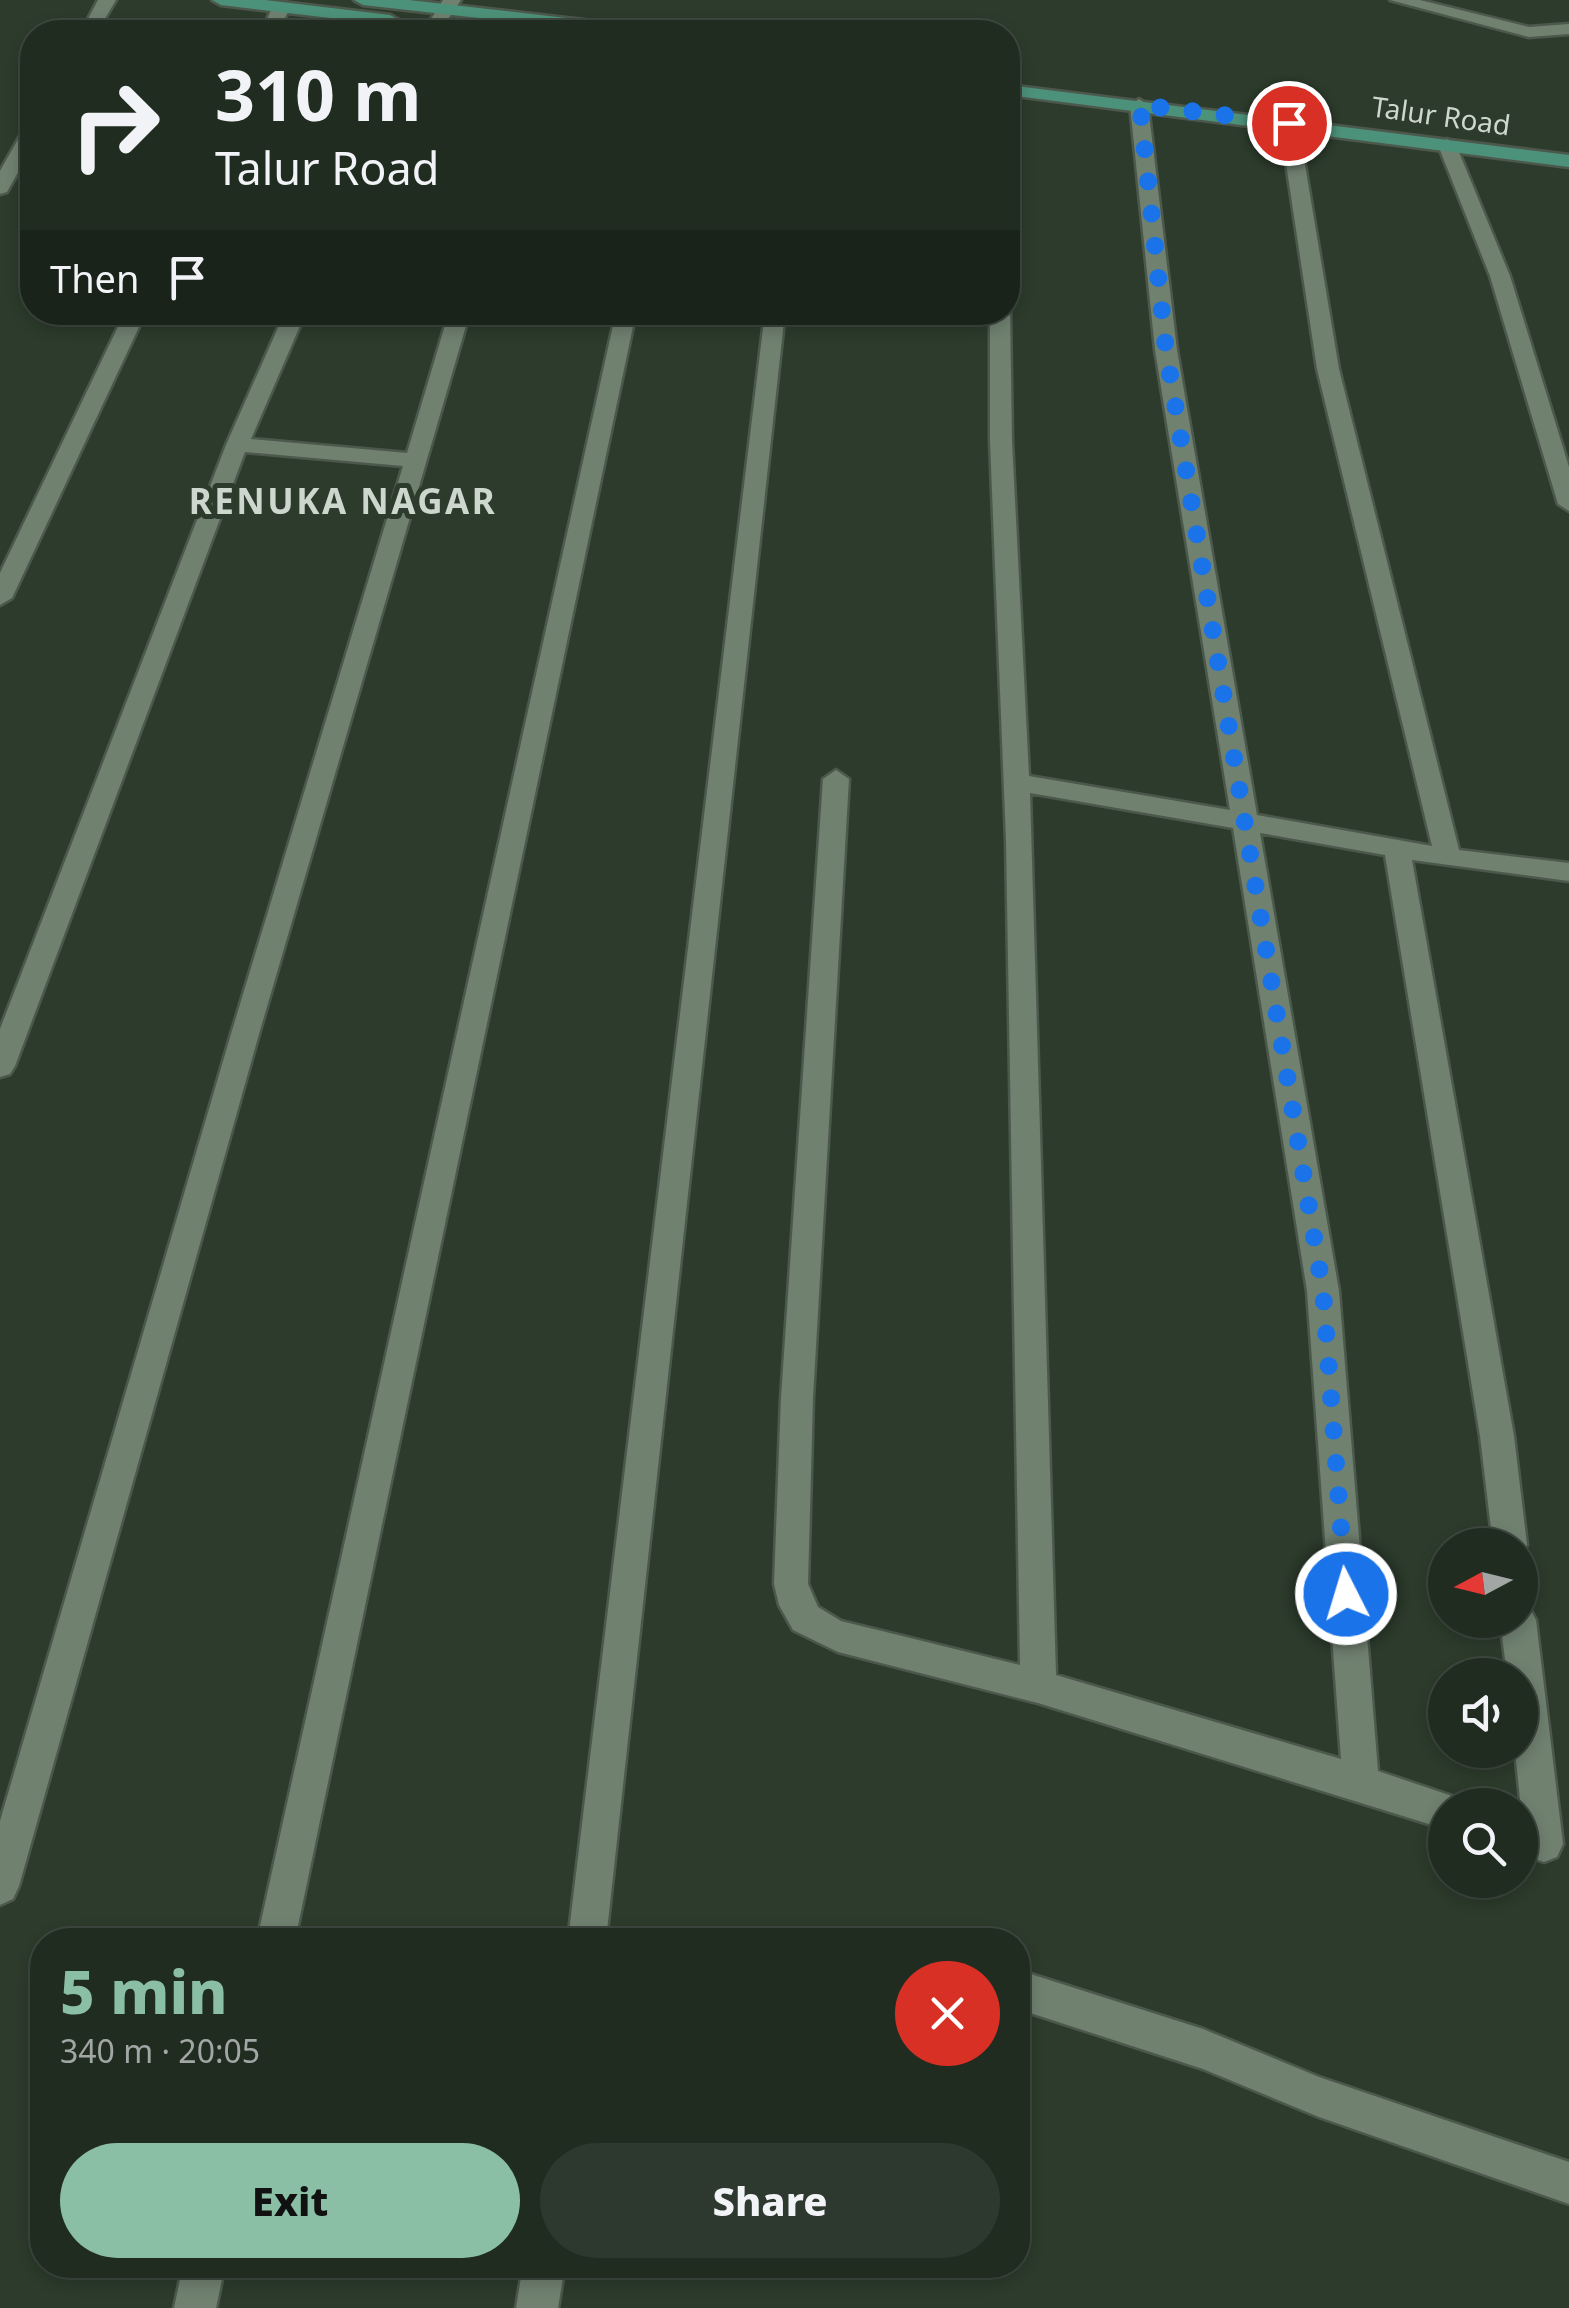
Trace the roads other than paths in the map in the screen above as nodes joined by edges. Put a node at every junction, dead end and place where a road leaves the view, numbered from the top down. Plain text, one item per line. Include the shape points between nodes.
1 (221, 0) edge
2 (363, 0) edge
3 (1399, 0) edge
4 (281, 8) junction
5 (441, 17) edge
6 (275, 20) edge
7 (482, 20) edge
8 (1569, 29) edge
9 (1020, 76) edge
10 (1020, 91) edge
11 (1140, 105) junction
12 (1289, 123) junction
13 (1569, 142) edge
14 (1447, 145) junction
15 (20, 152) edge
16 (1569, 161) edge
17 (0, 188) edge
18 (130, 325) edge
19 (290, 325) edge
20 (456, 325) edge
21 (623, 325) edge
22 (774, 325) edge
23 (1000, 325) edge
24 (237, 445) junction
25 (415, 460) junction
26 (1569, 504) edge
27 (0, 598) edge
28 (836, 778) dead end
29 (1016, 782) junction
30 (1244, 821) junction
31 (1398, 848) junction
32 (1448, 858) junction
33 (1569, 872) edge
34 (0, 1066) edge
35 (1508, 1528) edge
36 (1520, 1638) edge
37 (1038, 1686) junction
38 (1361, 1782) junction
39 (1428, 1804) edge
40 (1544, 1843) edge
41 (0, 1886) edge
42 (279, 1928) edge
43 (589, 1928) edge
44 (1030, 1994) edge
45 (1569, 2183) edge
46 (201, 2278) edge
47 (542, 2278) edge
48 (194, 2308) edge
49 (537, 2308) edge

1 - 4 main road
2 - 5 main road
3 - 8 street via 1528,32
4 - 5 main road
4 - 6 street
5 - 7 main road
9 - 13 main road, Talur Road
10 - 11 main road, Talur Road
11 - 12 main road, Talur Road
11 - 30 street via 1166,350
12 - 14 main road, Talur Road
12 - 32 street via 1328,370
14 - 16 main road, Talur Road
14 - 26 street via 1500,276
15 - 17 street
18 - 27 street
19 - 24 street
20 - 25 street
21 - 42 street
22 - 43 street
23 - 29 street
24 - 25 street
24 - 34 street
25 - 41 street
28 - 37 street via 797,1398 795,1608 810,1624 838,1636
29 - 30 street
29 - 37 street
30 - 31 street
30 - 38 street via 1323,1291
31 - 32 street
31 - 35 street
32 - 33 street
36 - 40 street
37 - 38 street
38 - 39 street
44 - 45 street
46 - 48 street
47 - 49 street

